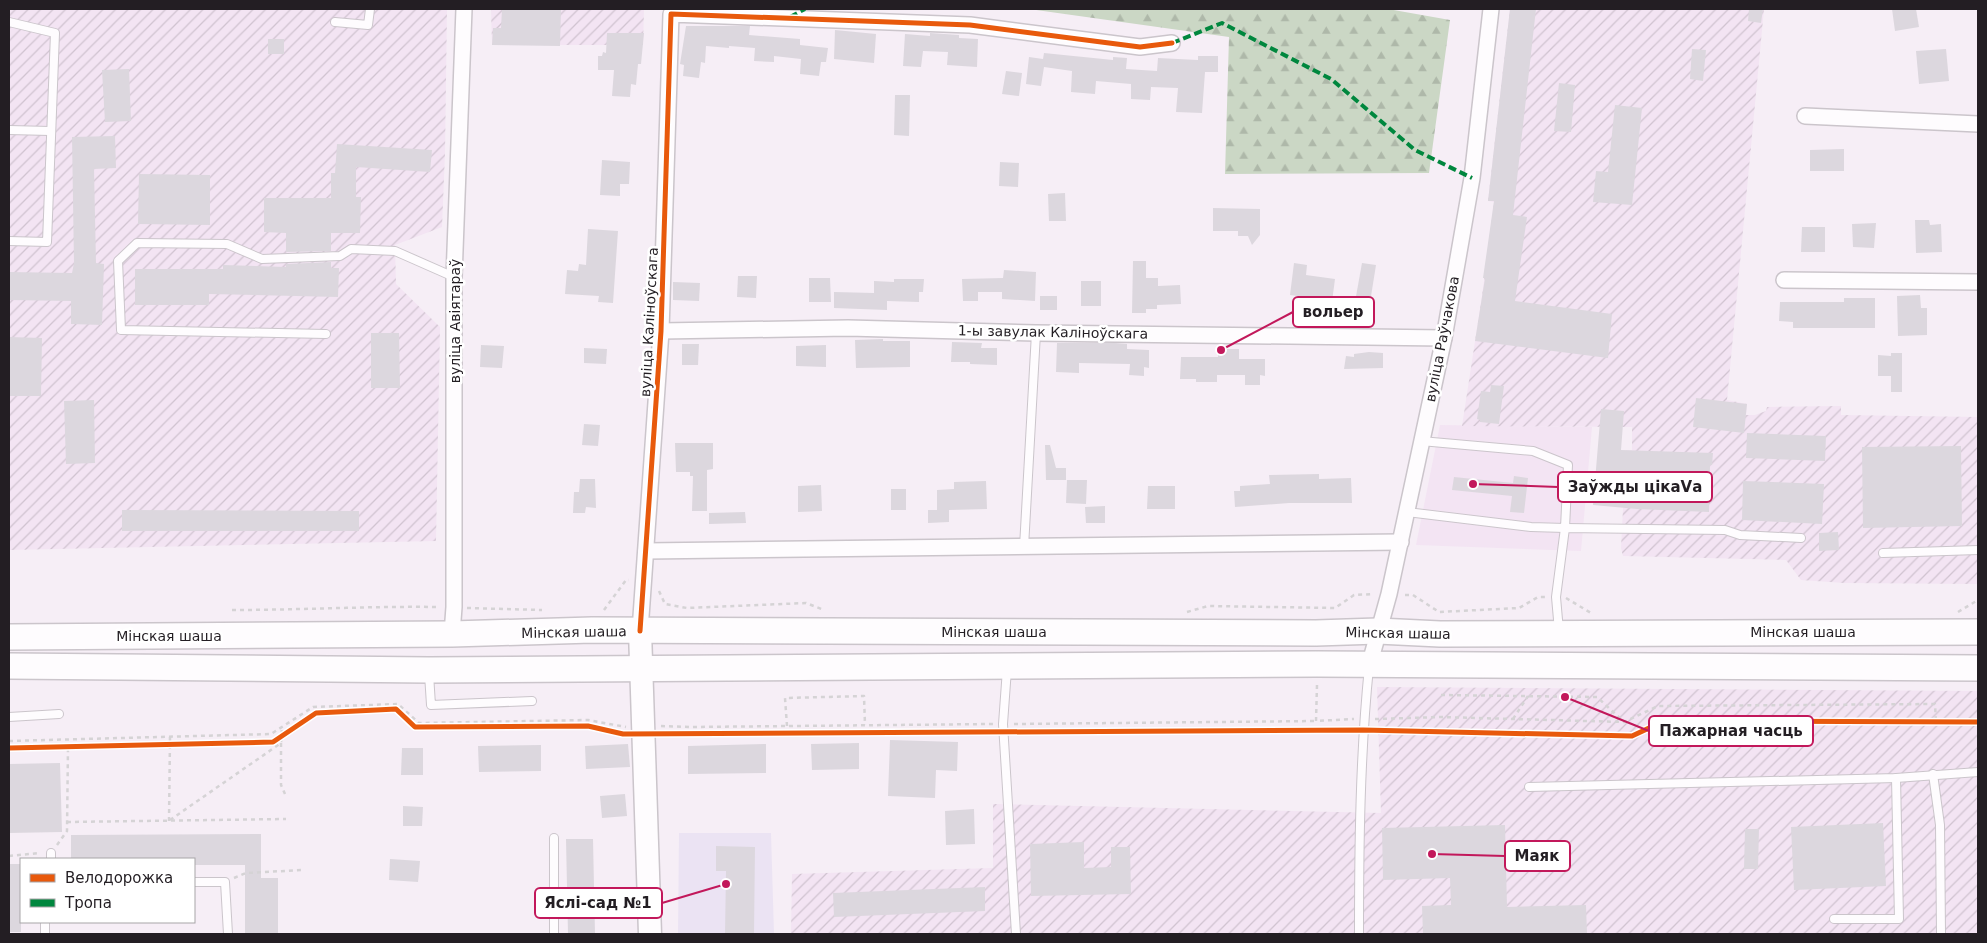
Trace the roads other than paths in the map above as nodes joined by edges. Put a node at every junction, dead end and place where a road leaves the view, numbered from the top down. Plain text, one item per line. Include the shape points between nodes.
1 (370, 9) edge
2 (464, 9) edge
3 (1491, 9) edge
4 (9, 22) edge
5 (335, 22) dead end
6 (1172, 43) dead end
7 (1805, 116) dead end
8 (1978, 124) edge
9 (9, 130) edge
10 (50, 131) junction
11 (9, 241) edge
12 (454, 277) junction
13 (1784, 280) dead end
14 (1978, 282) edge
15 (661, 331) junction
16 (1036, 333) junction
17 (326, 334) dead end
18 (1444, 338) junction
19 (1421, 442) junction
20 (1408, 512) junction
21 (1565, 528) junction
22 (1801, 538) dead end
23 (1401, 542) junction
24 (1024, 546) junction
25 (1978, 550) edge
26 (646, 551) junction
27 (1883, 553) dead end
28 (640, 630) junction
29 (1378, 631) junction
30 (1978, 632) edge
31 (1559, 633) junction
32 (452, 634) junction
33 (9, 637) edge
34 (9, 666) edge
35 (1369, 666) junction
36 (1007, 667) junction
37 (1978, 668) edge
38 (429, 670) junction
39 (641, 670) junction
40 (532, 701) dead end
41 (59, 714) dead end
42 (9, 717) edge
43 (1978, 772) edge
44 (1933, 774) junction
45 (1896, 778) junction
46 (1529, 787) dead end
47 (554, 838) dead end
48 (195, 882) edge
49 (1834, 919) dead end
50 (228, 934) edge
51 (554, 934) edge
52 (650, 934) edge
53 (1016, 934) edge
54 (1359, 934) edge
55 (1941, 934) edge

1 - 5 lane via 368,25
2 - 12 street, вуліца Авіятараў
3 - 18 street, вуліца Раўчакова via 1472,178
4 - 10 lane via 55,32
6 - 15 street, вуліца Каліноўскага via 1140,47 970,25 671,14
7 - 8 street
9 - 10 lane
10 - 11 lane via 47,242
12 - 17 lane via 395,251 351,249 340,256 262,259 227,244 137,243 118,261 120,330
12 - 32 street, вуліца Авіятараў
13 - 14 street
15 - 16 street, 1-ы завулак Каліноўскага via 848,328
15 - 26 street, вуліца Каліноўскага
16 - 18 street, 1-ы завулак Каліноўскага
16 - 24 lane
18 - 19 street, вуліца Раўчакова
19 - 20 street, вуліца Раўчакова
19 - 21 lane via 1533,451 1568,465
20 - 21 lane
20 - 23 street, вуліца Раўчакова
21 - 22 lane via 1726,530 1740,535
21 - 31 lane via 1556,597
23 - 24 street
23 - 29 street, вуліца Раўчакова
24 - 26 street
25 - 27 lane
26 - 28 street, вуліца Каліноўскага
28 - 29 main road, Мінская шаша
28 - 32 main road, Мінская шаша
28 - 39 main road, вуліца Каліноўскага
29 - 31 main road, Мінская шаша
29 - 35 street, вуліца Раўчакова
30 - 31 main road, Мінская шаша
32 - 33 main road, Мінская шаша
34 - 38 main road
35 - 36 main road
35 - 37 main road
35 - 54 lane via 1359,833
36 - 39 main road
36 - 53 lane via 1004,724
38 - 39 main road
38 - 40 lane via 430,705
39 - 52 main road, вуліца Каліноўскага
41 - 42 lane
43 - 44 lane
44 - 45 lane
44 - 55 lane via 1940,826
45 - 46 lane
45 - 49 lane via 1899,919
47 - 51 lane
48 - 50 lane via 225,882

